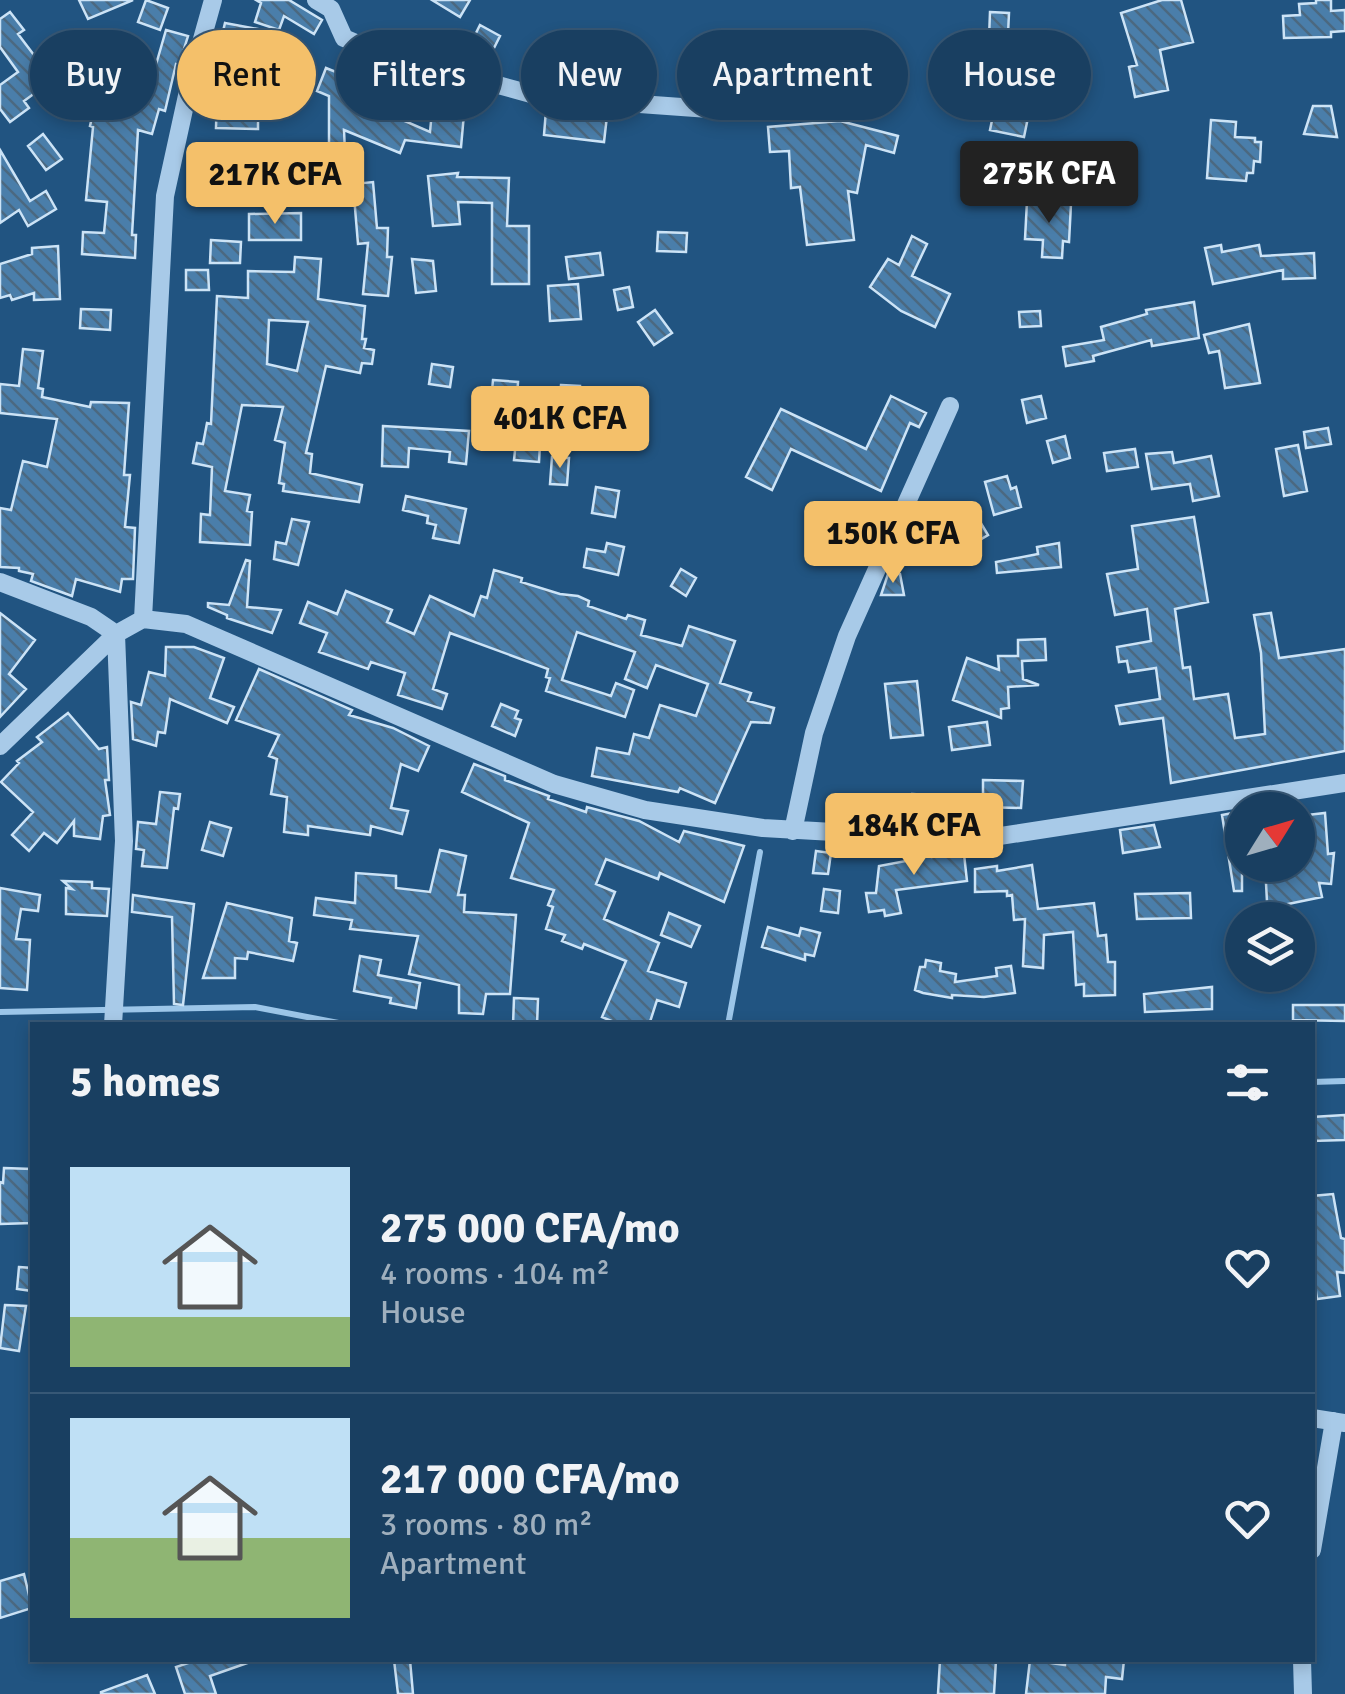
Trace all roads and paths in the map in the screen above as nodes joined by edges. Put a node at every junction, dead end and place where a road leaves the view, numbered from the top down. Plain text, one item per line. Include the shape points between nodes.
1 (213, 0) edge
2 (316, 0) edge
3 (677, 107) edge
4 (950, 406) dead end
5 (0, 582) edge
6 (143, 619) junction
7 (116, 634) junction
8 (0, 746) edge
9 (1345, 783) edge
10 (793, 831) junction
11 (114, 1014) edge
12 (1315, 1418) edge
13 (1340, 1422) edge
14 (1315, 1536) edge
15 (1302, 1662) edge
16 (1303, 1694) edge

1 - 6 street via 166,196
2 - 3 street via 331,9 344,38 376,52 542,97
4 - 10 street via 847,636 814,733
5 - 7 street via 91,617
6 - 7 street
6 - 10 street via 186,624 554,784 644,810
7 - 8 street
7 - 11 street via 124,841
9 - 10 street via 974,840
12 - 13 street
13 - 14 street
15 - 16 street

